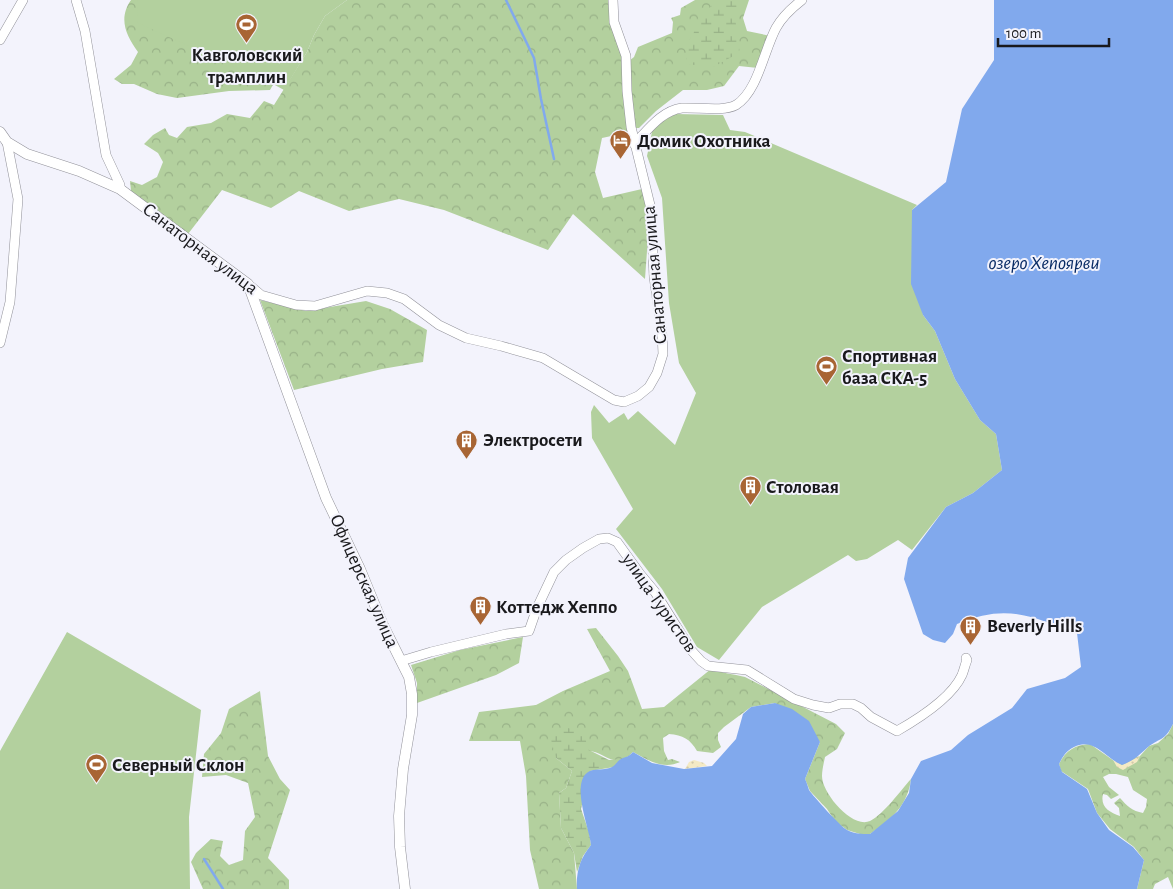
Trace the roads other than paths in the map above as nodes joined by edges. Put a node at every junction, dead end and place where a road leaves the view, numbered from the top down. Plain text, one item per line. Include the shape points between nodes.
1 (23, 0) edge
2 (76, 0) edge
3 (613, 0) edge
4 (802, 0) edge
5 (0, 40) edge
6 (0, 132) edge
7 (7, 142) junction
8 (634, 144) junction
9 (120, 189) junction
10 (248, 284) junction
11 (0, 343) edge
12 (966, 658) dead end
13 (401, 661) junction
14 (405, 889) edge

1 - 5 street
2 - 9 street via 85,31 106,155
3 - 8 street, Санаторная улица via 614,22 626,56
4 - 8 street via 777,27 749,92 735,106 681,108 659,117
6 - 7 street, Санаторная улица
7 - 9 street, Санаторная улица via 27,154
7 - 11 street via 18,199 10,302
8 - 10 street, Санаторная улица via 651,209 654,277 663,354 658,373 649,387 624,402 600,393 543,358 466,338 439,325 404,300 386,293 367,291 315,306 296,306 261,295
9 - 10 street, Санаторная улица
10 - 13 street, Офицерская улица via 326,498
12 - 13 street, улица Туристов via 962,677 946,696 898,732 853,704 829,708 813,705 794,698 747,670 708,666 701,661 655,592 617,542 608,538 599,539 566,560 554,572 529,631
13 - 14 street, Офицерская улица via 412,694 399,816

